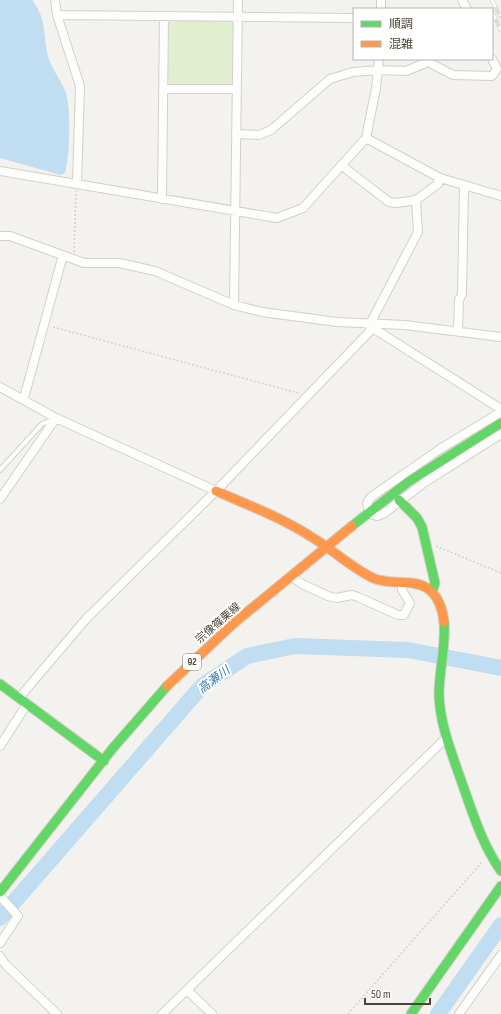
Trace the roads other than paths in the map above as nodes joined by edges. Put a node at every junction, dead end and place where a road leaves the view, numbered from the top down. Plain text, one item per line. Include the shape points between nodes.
1 (55, 0) edge
2 (238, 0) edge
3 (57, 15) junction
4 (164, 16) junction
5 (238, 17) junction
6 (353, 18) edge
7 (379, 60) edge
8 (492, 60) edge
9 (378, 70) junction
10 (163, 89) junction
11 (236, 89) junction
12 (236, 134) junction
13 (366, 138) junction
14 (341, 165) junction
15 (0, 171) edge
16 (440, 178) junction
17 (77, 184) junction
18 (464, 186) junction
19 (501, 196) edge
20 (162, 199) junction
21 (416, 200) junction
22 (235, 212) junction
23 (0, 236) edge
24 (63, 256) junction
25 (234, 305) junction
26 (370, 325) junction
27 (458, 331) junction
28 (501, 337) edge
29 (0, 386) edge
30 (24, 398) junction
31 (501, 411) edge
32 (56, 418) junction
33 (501, 423) edge
34 (501, 434) edge
35 (0, 470) edge
36 (216, 491) junction
37 (0, 499) edge
38 (399, 500) junction
39 (368, 513) junction
40 (325, 549) junction
41 (291, 576) junction
42 (402, 582) junction
43 (432, 592) junction
44 (0, 684) edge
45 (19, 698) junction
46 (27, 704) junction
47 (446, 738) junction
48 (0, 746) edge
49 (104, 761) junction
50 (501, 871) edge
51 (501, 886) edge
52 (1, 896) edge
53 (0, 943) edge
54 (501, 955) edge
55 (0, 956) edge
56 (3, 965) edge
57 (187, 990) junction
58 (57, 1014) edge
59 (162, 1014) edge
60 (212, 1014) edge
61 (411, 1014) edge
62 (459, 1014) edge

1 - 3 street
2 - 5 street
3 - 4 street
3 - 17 street via 80,86
4 - 5 street
4 - 10 street
5 - 6 street
5 - 11 street
7 - 9 street
8 - 9 street via 497,69 492,76 453,75 428,62 406,70
9 - 12 street via 353,72 330,79 271,130 259,135
9 - 13 street
10 - 11 street
10 - 20 street
11 - 12 street
12 - 22 street
13 - 14 street
13 - 16 street
14 - 21 street via 388,202
14 - 22 street via 303,208 277,218
15 - 17 street
16 - 18 street
16 - 21 street via 438,184
17 - 20 street
18 - 19 street
18 - 27 street via 462,294 459,300
20 - 22 street
21 - 26 street via 418,232
22 - 25 street
23 - 24 street via 10,236
24 - 25 street via 84,263 119,263 155,271
24 - 30 street
25 - 26 street via 262,312
26 - 27 street via 405,325
26 - 31 street
26 - 36 street via 308,396
27 - 28 street
29 - 30 street
30 - 32 street
31 - 39 street via 371,497 367,503
32 - 35 lane via 42,424
32 - 36 street
32 - 37 street
33 - 39 street, 宗像篠栗線 / 92 via 408,482
34 - 38 street
36 - 40 street via 305,533
36 - 45 street via 86,619
38 - 39 street via 383,514 377,516
38 - 43 street via 417,518 422,527 435,583
39 - 40 street, 宗像篠栗線 / 92
40 - 41 street, 宗像篠栗線 / 92
40 - 42 street via 356,570 382,581
41 - 42 street via 302,584 332,597 352,595 398,615 404,615 410,602 402,590
41 - 49 street, 宗像篠栗線 / 92 via 177,676
42 - 43 street
43 - 47 street via 441,609 445,627 440,706
44 - 45 street
45 - 46 street
46 - 48 street
46 - 49 street
47 - 50 street via 480,836 489,855
47 - 57 street
49 - 52 street, 宗像篠栗線 / 92
51 - 61 street
52 - 53 street via 18,916
54 - 62 street
55 - 56 street
56 - 58 street
57 - 59 street
57 - 60 street

